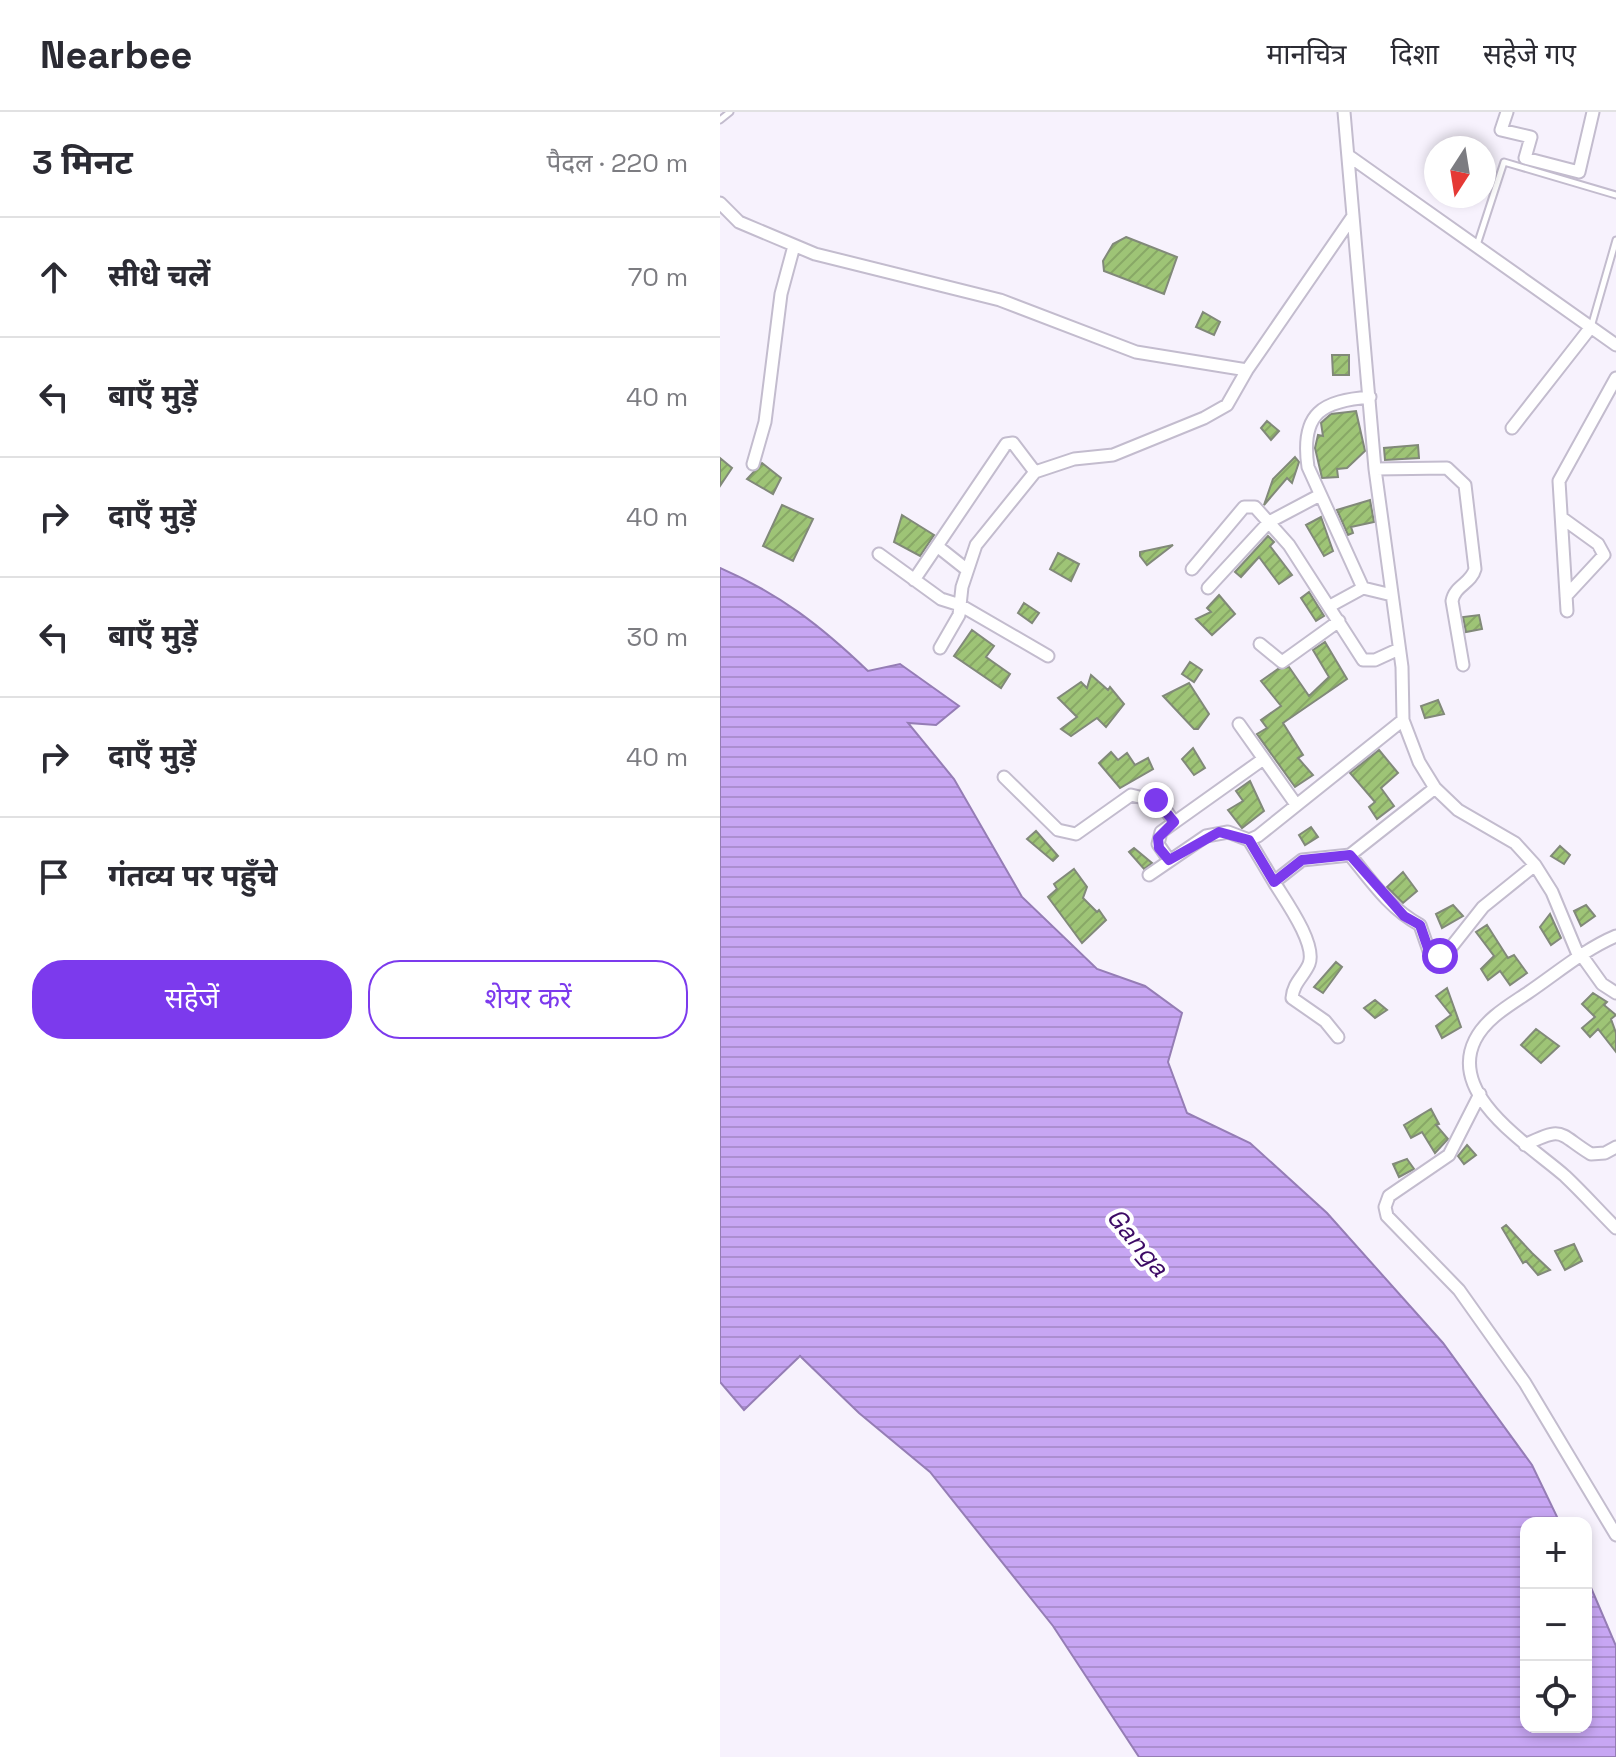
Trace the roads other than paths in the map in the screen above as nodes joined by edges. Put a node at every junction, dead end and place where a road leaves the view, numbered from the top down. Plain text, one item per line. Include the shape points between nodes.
1 (730, 112) edge
2 (1344, 112) edge
3 (1507, 112) edge
4 (1593, 112) edge
5 (720, 120) edge
6 (1349, 156) junction
7 (1616, 195) edge
8 (720, 203) edge
9 (1353, 216) junction
10 (1616, 240) edge
11 (794, 246) junction
12 (1477, 246) junction
13 (1591, 327) junction
14 (1616, 345) edge
15 (1247, 370) junction
16 (1616, 378) edge
17 (1370, 397) junction
18 (1512, 428) dead end
19 (753, 464) dead end
20 (1375, 469) junction
21 (1035, 472) junction
22 (1320, 495) junction
23 (1562, 518) junction
24 (1269, 522) junction
25 (937, 546) junction
26 (879, 554) dead end
27 (966, 569) junction
28 (1192, 569) dead end
29 (914, 580) junction
30 (1208, 588) dead end
31 (1363, 588) junction
32 (1392, 595) junction
33 (1566, 596) junction
34 (960, 605) junction
35 (1330, 606) junction
36 (1567, 611) dead end
37 (1339, 621) junction
38 (1260, 644) dead end
39 (940, 648) dead end
40 (1399, 649) junction
41 (1048, 656) dead end
42 (1463, 665) dead end
43 (1403, 720) junction
44 (1239, 724) dead end
45 (1262, 760) junction
46 (1004, 777) dead end
47 (1435, 788) junction
48 (1295, 803) junction
49 (1174, 822) junction
50 (1249, 840) junction
51 (1350, 855) junction
52 (1169, 860) junction
53 (1535, 865) junction
54 (1149, 875) dead end
55 (1274, 882) junction
56 (1616, 936) edge
57 (1580, 957) junction
58 (1616, 993) edge
59 (1338, 1037) dead end
60 (1480, 1094) junction
61 (1525, 1145) junction
62 (1616, 1147) edge
63 (1616, 1228) edge
64 (1616, 1535) edge

1 - 5 lane
2 - 6 street
3 - 4 street via 1501,130 1531,137 1525,158 1579,172
6 - 9 street
6 - 12 street
7 - 12 lane via 1504,162
8 - 11 street via 739,222
9 - 15 street
9 - 17 street
10 - 13 lane
11 - 15 street via 1000,300 1136,352
11 - 19 street via 771,356 765,422
12 - 13 street
13 - 14 street
13 - 18 street
15 - 21 street via 1227,405 1204,418 1113,455 1074,459
16 - 23 street via 1559,481
17 - 20 street
17 - 22 street via 1334,400 1315,418 1306,455
20 - 32 street
20 - 42 street via 1447,468 1465,485 1475,569 1452,601
21 - 25 street via 1024,453 1013,443 1006,444
21 - 27 street via 976,545
22 - 24 street
22 - 31 street
23 - 33 street
23 - 33 street via 1598,544 1604,555
24 - 28 street via 1255,507 1244,507
24 - 30 street
24 - 35 street
25 - 27 street
25 - 29 street
26 - 29 street
27 - 34 street
29 - 34 street
31 - 32 street
31 - 35 street
32 - 40 street
33 - 36 street
34 - 39 street
34 - 41 street
35 - 37 street
37 - 38 street via 1282,662
37 - 40 street via 1363,660
40 - 43 street
43 - 47 street
43 - 48 street
44 - 45 street
45 - 48 street
45 - 49 street
46 - 49 street via 1068,835 1131,795 1160,802
47 - 51 street
47 - 53 street via 1458,810 1515,843
48 - 50 street
49 - 52 street via 1158,838
50 - 52 street via 1219,832
50 - 55 street
51 - 53 street via 1404,916 1420,925 1435,956 1445,955 1483,907
51 - 55 street via 1302,860
52 - 54 street
53 - 57 street
55 - 59 street via 1311,948 1292,998
56 - 57 street
57 - 58 street
57 - 60 street via 1497,1014 1478,1034 1469,1061
60 - 61 street
60 - 64 street via 1449,1155 1389,1196 1387,1216 1467,1302 1525,1383
61 - 62 street via 1551,1131 1567,1135 1591,1154
61 - 63 street via 1564,1175

